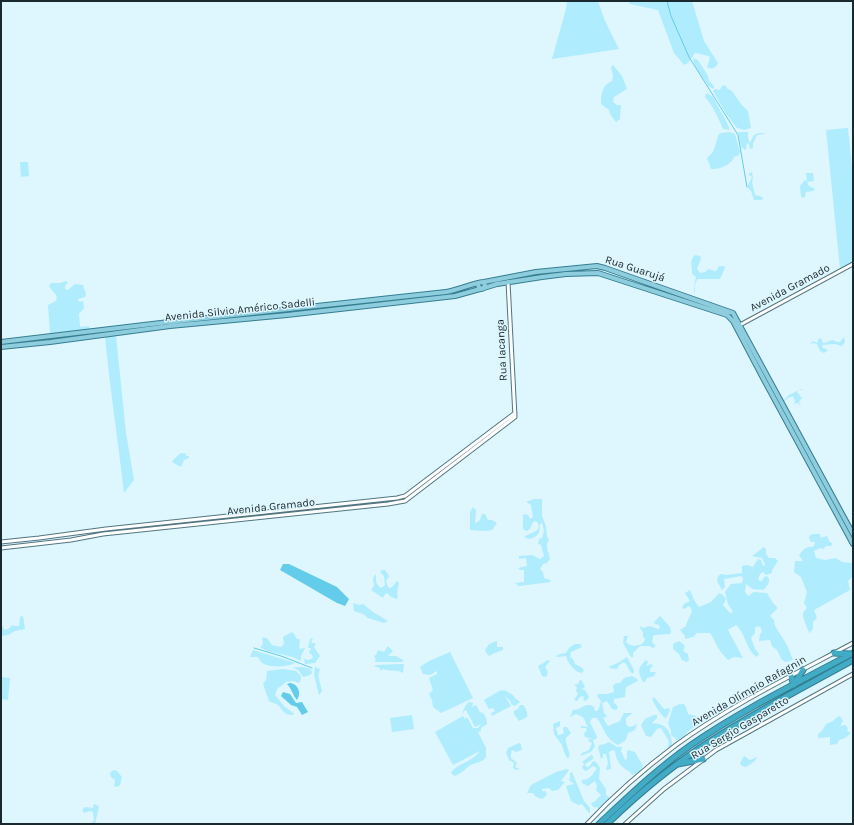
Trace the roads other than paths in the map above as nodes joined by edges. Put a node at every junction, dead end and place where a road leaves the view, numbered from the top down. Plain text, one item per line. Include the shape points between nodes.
1 (853, 264) edge
2 (484, 282) junction
3 (508, 282) junction
4 (478, 283) junction
5 (482, 288) junction
6 (729, 313) junction
7 (738, 326) junction
8 (136, 328) junction
9 (1, 342) edge
10 (1, 347) edge
11 (515, 415) junction
12 (818, 474) junction
13 (853, 534) edge
14 (39, 538) junction
15 (1, 542) edge
16 (40, 544) junction
17 (853, 544) edge
18 (1, 548) edge
19 (853, 643) edge
20 (834, 653) junction
21 (852, 654) edge
22 (853, 660) edge
23 (802, 670) junction
24 (853, 674) edge
25 (791, 676) junction
26 (794, 685) junction
27 (703, 760) junction
28 (677, 764) junction
29 (587, 824) edge
30 (599, 824) edge
31 (607, 824) edge
32 (625, 824) edge

1 - 7 street, Avenida Gramado
2 - 4 main road
2 - 5 main road via 485,286
2 - 6 main road, Rua Guarujá via 536,272 597,266
3 - 5 main road, Rua Guarujá
3 - 6 main road, Rua Guarujá via 566,274 598,273
3 - 11 street, Rua Iacanga
4 - 5 main road
4 - 8 main road, Avenida Silvio Américo Sadelli via 454,291
5 - 8 main road, Avenida Silvio Américo Sadelli via 454,296
6 - 7 main road
7 - 12 main road via 763,378
8 - 9 main road, Avenida Silvio Américo Sadelli
8 - 10 main road, Avenida Silvio Américo Sadelli
11 - 14 street, Avenida Gramado via 405,496
11 - 16 street, Avenida Gramado via 405,501 399,503 103,534
12 - 13 main road
12 - 17 main road
14 - 15 street, Avenida Gramado
14 - 16 street
16 - 18 street, Avenida Gramado
19 - 20 street, Avenida Olímpio Rafagnin
20 - 21 highway
20 - 23 street, Avenida Olímpio Rafagnin
21 - 26 highway
22 - 28 highway via 746,719
23 - 25 street, Avenida Olímpio Rafagnin
23 - 26 highway
24 - 27 street, Rua Sergio Gasparetto via 716,750
25 - 26 highway
25 - 29 street, Avenida Olímpio Rafagnin via 725,713 676,745 619,792
26 - 30 highway via 690,746 632,792
27 - 28 highway
27 - 32 street, Rua Sergio Gasparetto via 664,789
28 - 31 highway

